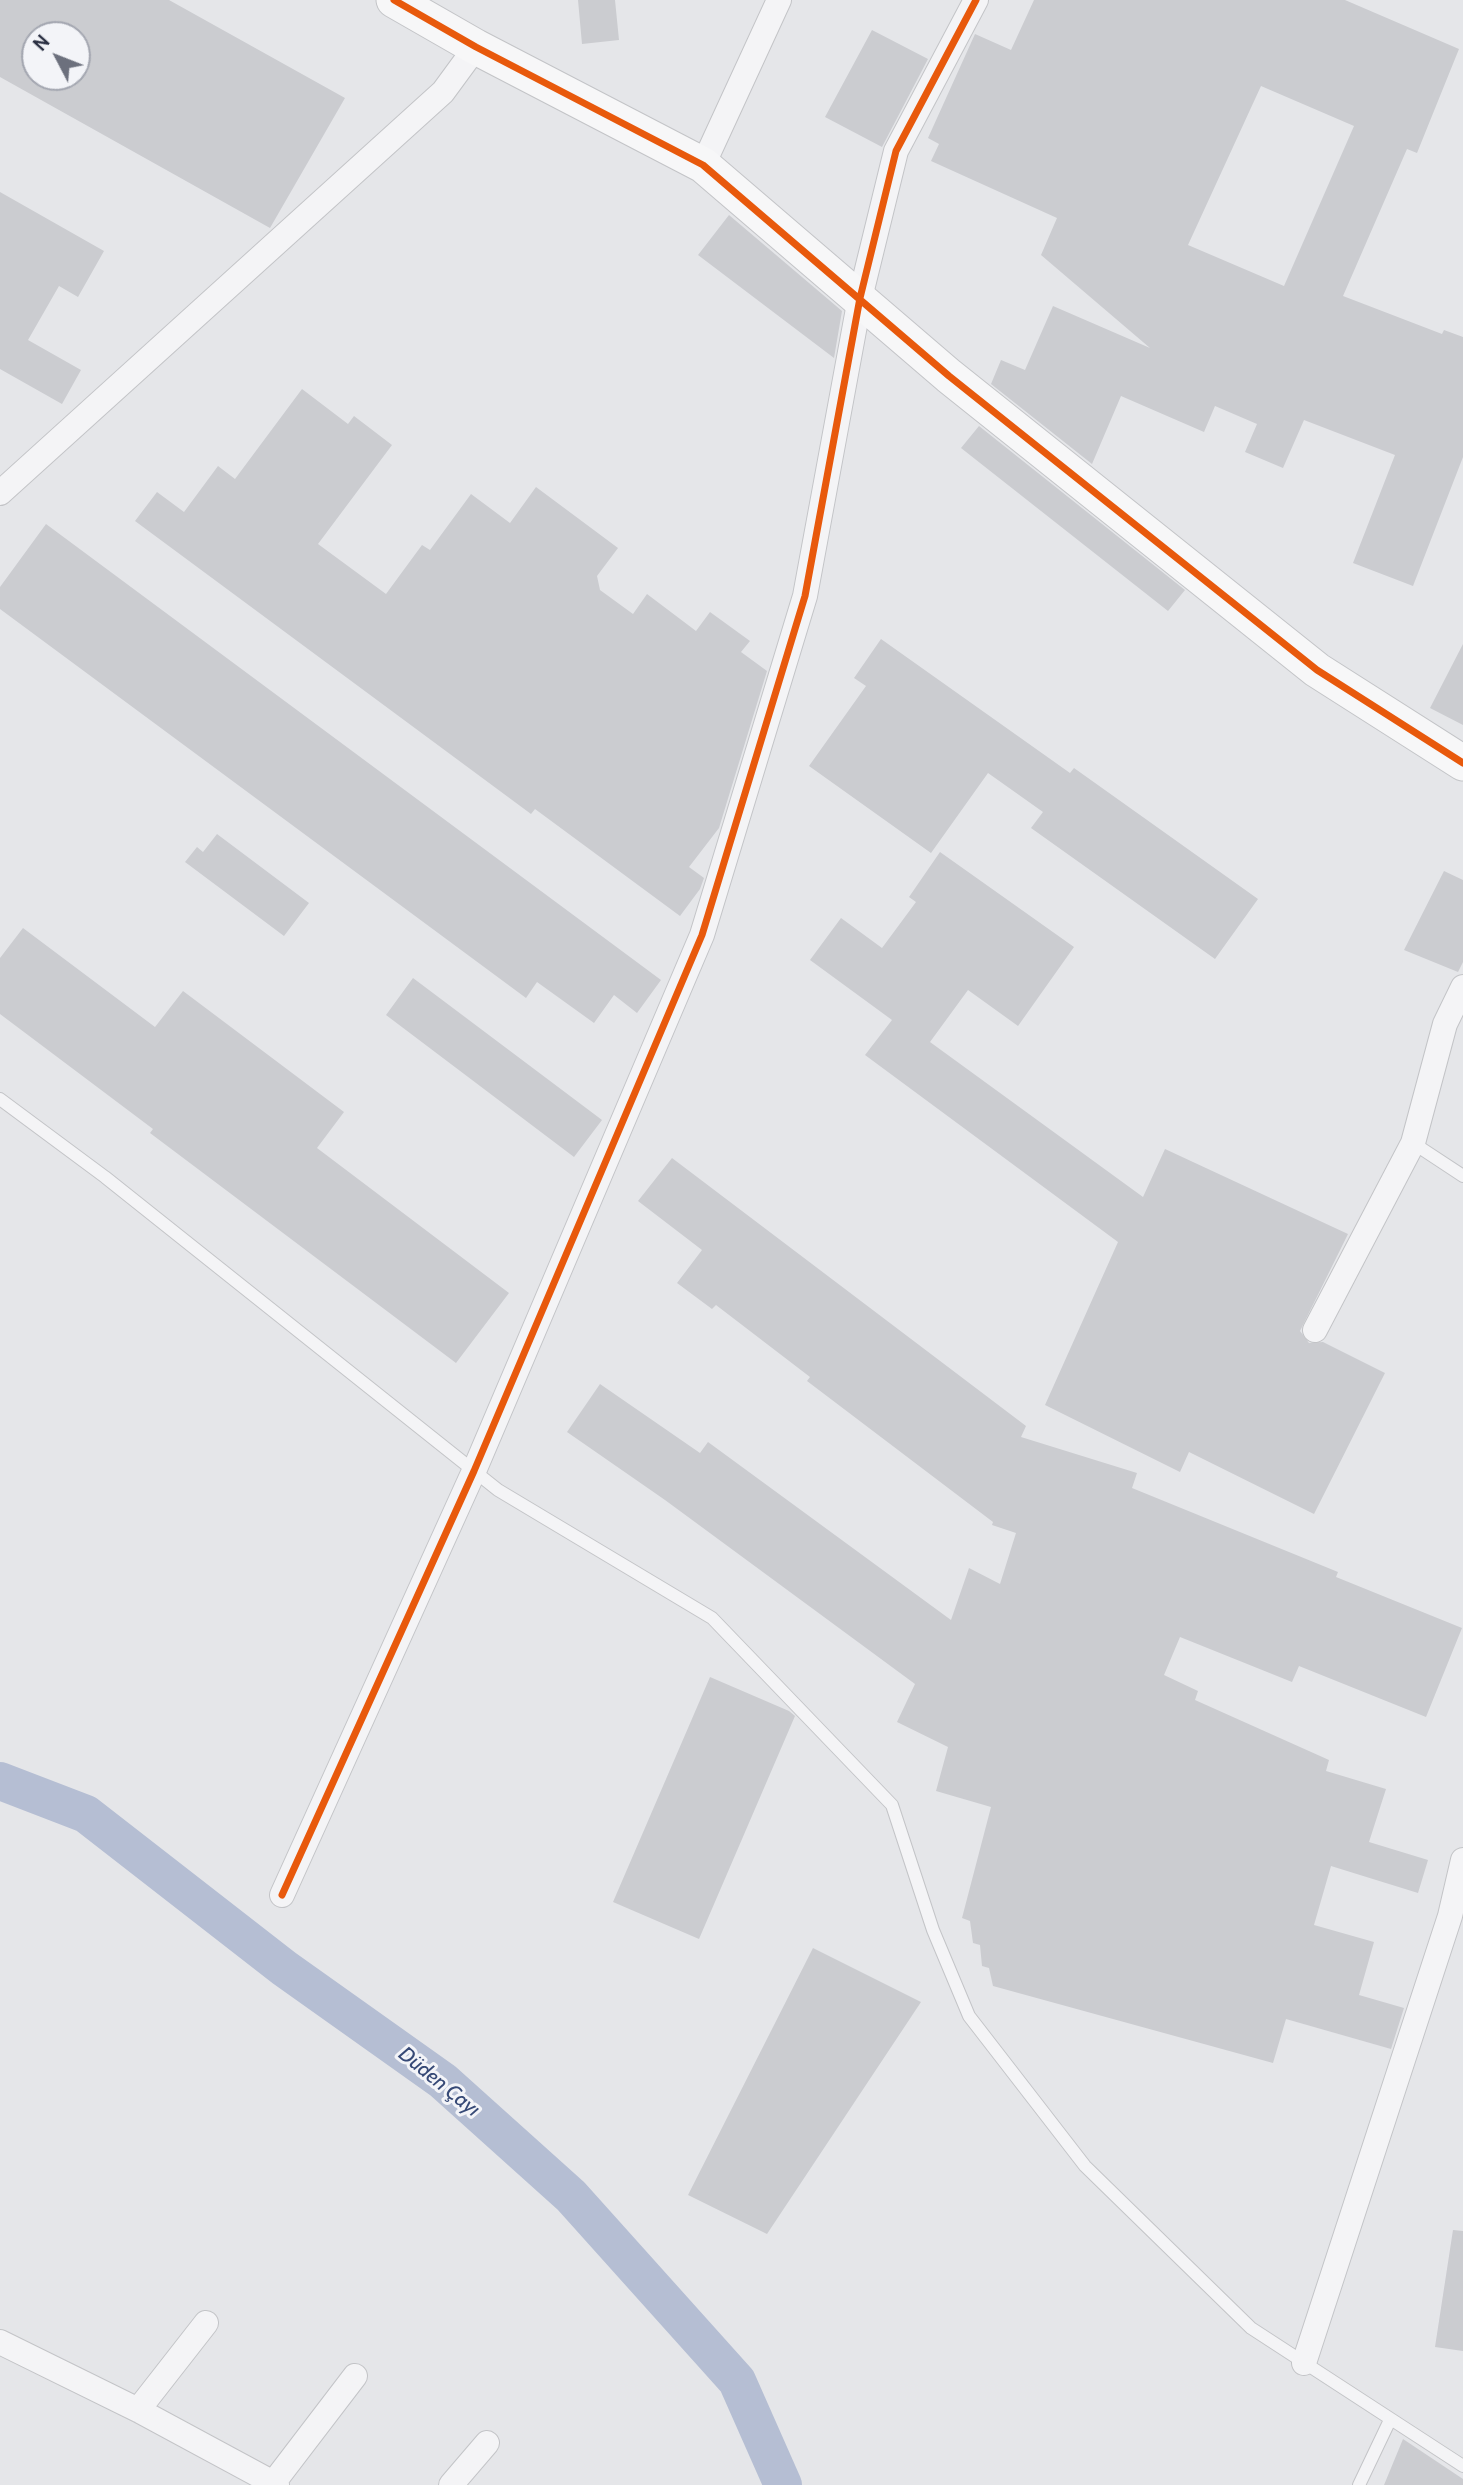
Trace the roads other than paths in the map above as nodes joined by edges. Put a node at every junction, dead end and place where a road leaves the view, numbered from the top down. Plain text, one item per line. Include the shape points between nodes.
1 (394, 0) edge
2 (779, 0) edge
3 (976, 0) edge
4 (476, 47) junction
5 (703, 165) junction
6 (860, 298) junction
7 (0, 493) edge
8 (1463, 763) edge
9 (1463, 987) edge
10 (0, 1099) edge
11 (1413, 1143) junction
12 (1463, 1176) edge
13 (1315, 1330) dead end
14 (474, 1471) junction
15 (1463, 1860) edge
16 (282, 1895) dead end
17 (206, 2323) dead end
18 (0, 2342) edge
19 (1304, 2363) junction
20 (355, 2376) dead end
21 (138, 2410) junction
22 (1390, 2420) junction
23 (487, 2442) dead end
24 (1463, 2466) edge
25 (275, 2483) edge
26 (451, 2485) edge
27 (1359, 2485) edge

1 - 4 street
2 - 5 street
3 - 6 street via 896,151
4 - 5 street
4 - 7 street via 443,92
5 - 6 street
6 - 8 street via 949,376 1317,670
6 - 14 street via 805,596 702,935
9 - 11 street via 1446,1024
10 - 14 lane
11 - 12 lane
11 - 13 street
14 - 16 street
14 - 19 lane via 498,1490 712,1618 892,1805 933,1930 969,2016 1085,2166 1251,2328
15 - 19 street via 1450,1916
17 - 21 street
18 - 21 street
19 - 22 lane
20 - 25 street
21 - 25 street
22 - 24 lane
22 - 27 lane
23 - 26 street

